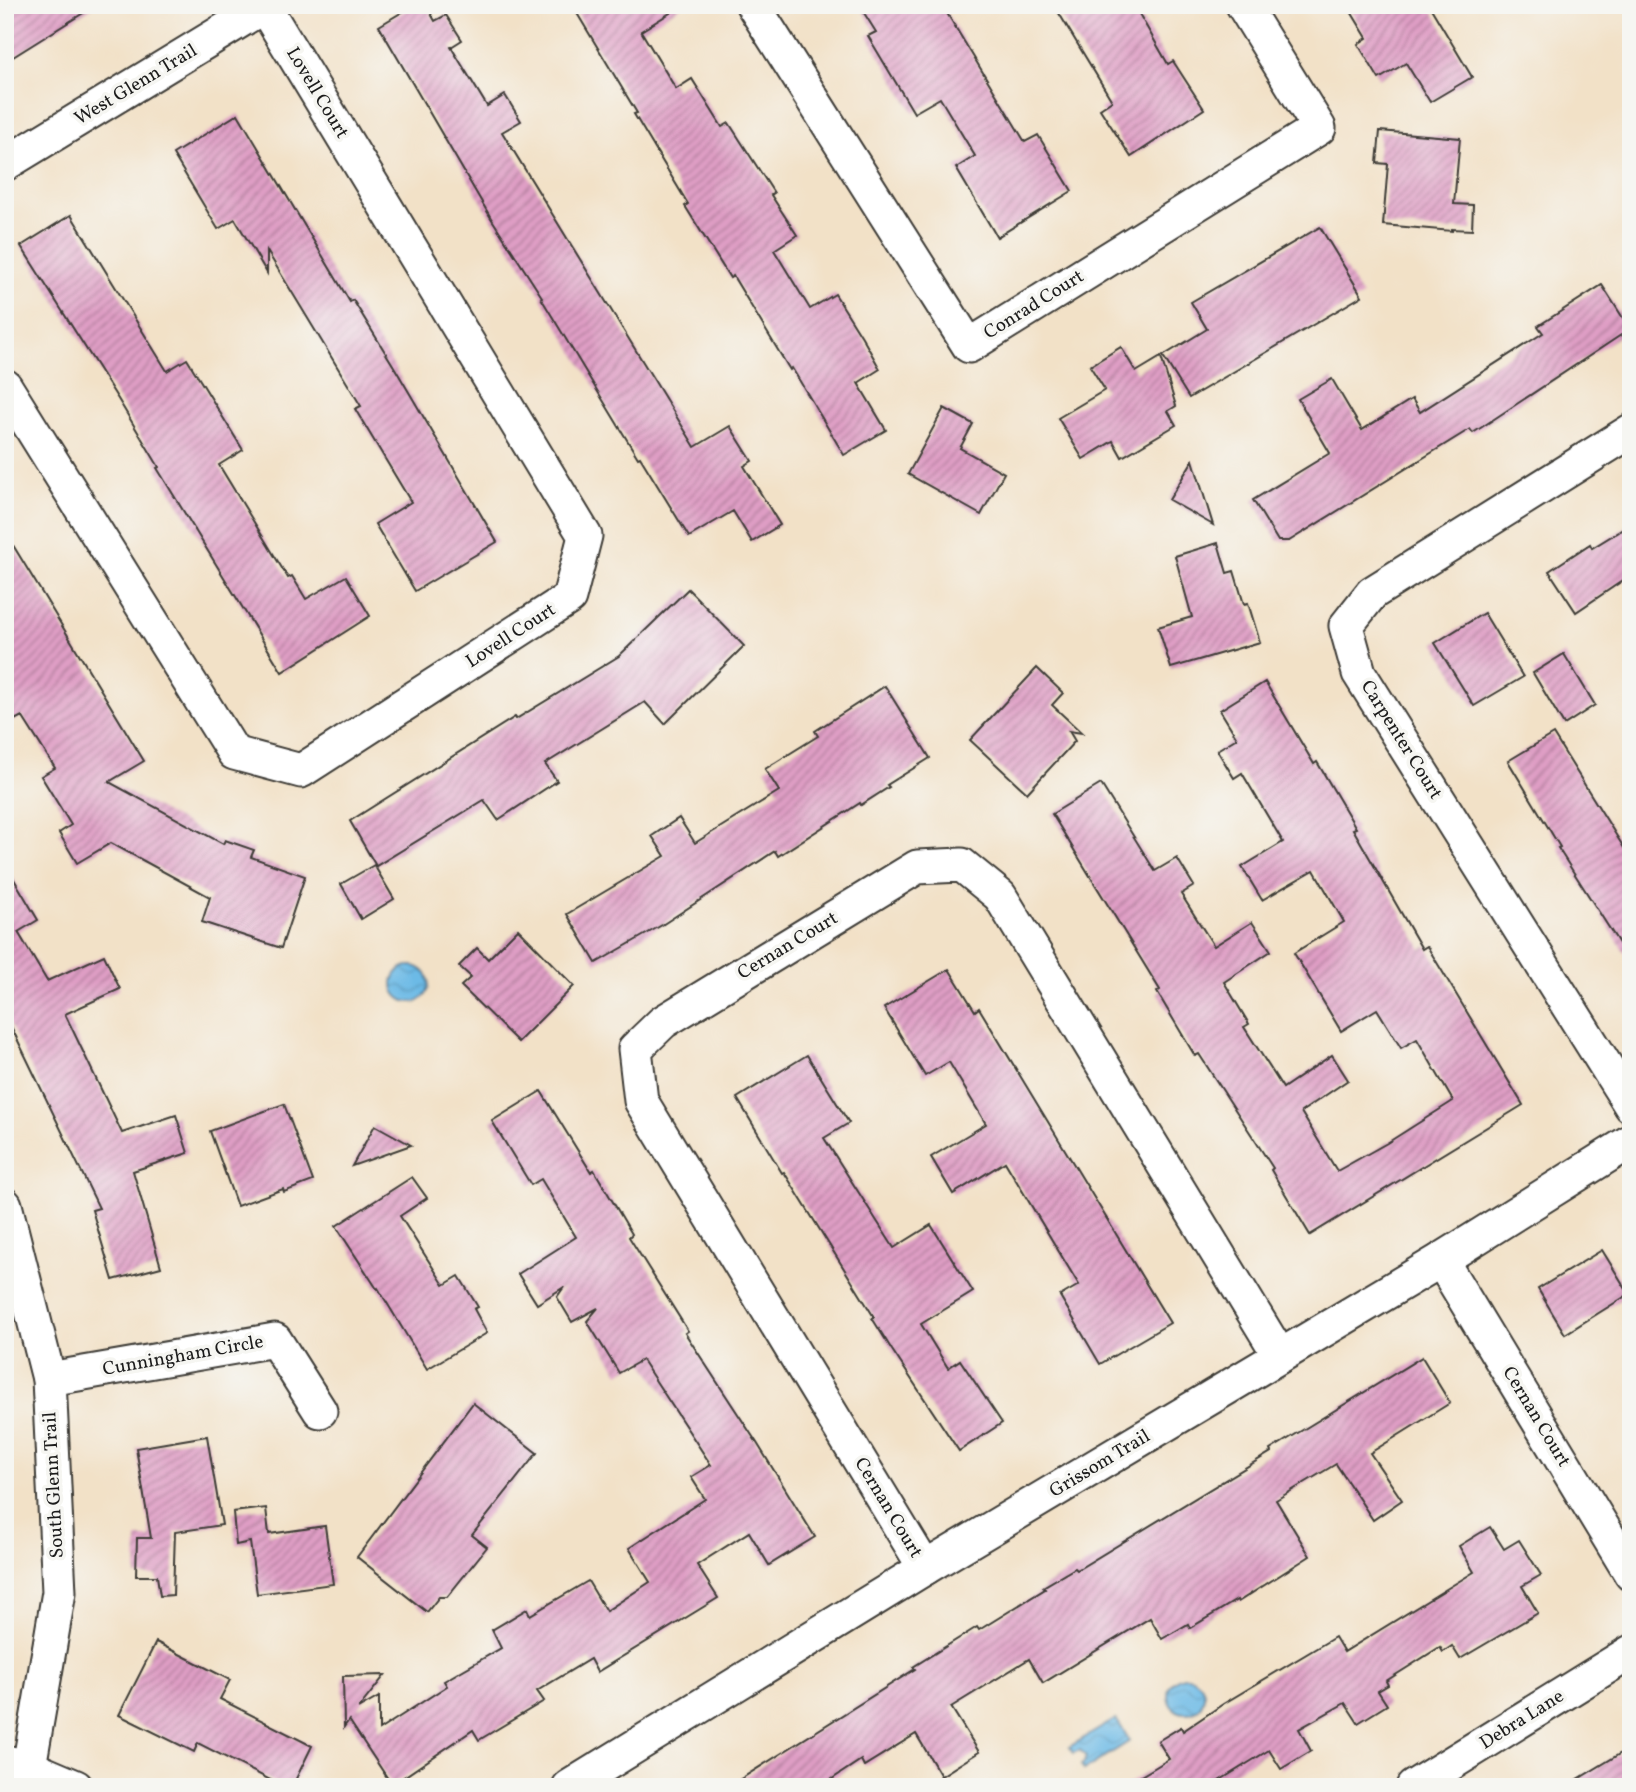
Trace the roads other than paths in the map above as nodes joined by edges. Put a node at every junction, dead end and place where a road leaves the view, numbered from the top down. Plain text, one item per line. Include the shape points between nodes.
1 (753, 5) edge
2 (1243, 5) edge
3 (265, 6) edge
4 (5, 164) edge
5 (5, 386) edge
6 (1631, 431) edge
7 (1631, 1106) edge
8 (1631, 1141) edge
9 (5, 1205) edge
10 (1441, 1260) junction
11 (1280, 1356) junction
12 (48, 1379) junction
13 (320, 1411) dead end
14 (925, 1568) junction
15 (1631, 1574) edge
16 (1631, 1652) edge
17 (17, 1765) edge
18 (76, 1787) edge
19 (569, 1787) edge
20 (1413, 1787) edge

1 - 2 street, Conrad Court via 969,346 1319,128
3 - 4 street, West Glenn Trail
3 - 5 street, Lovell Court via 585,536 569,598 300,771 234,753
6 - 7 street, Carpenter Court via 1372,593 1346,626 1359,673
8 - 10 street, Grissom Trail
9 - 12 street, South Glenn Trail
10 - 11 street, Grissom Trail
10 - 15 street, Cernan Court
11 - 14 street, Grissom Trail
11 - 14 street, Cernan Court via 1000,896 962,865 918,867 663,1022 635,1049 641,1101
12 - 13 street, Cunningham Circle via 275,1340
12 - 17 street, South Glenn Trail via 59,1592
14 - 19 street, Grissom Trail
16 - 20 street, Debra Lane
17 - 18 street

